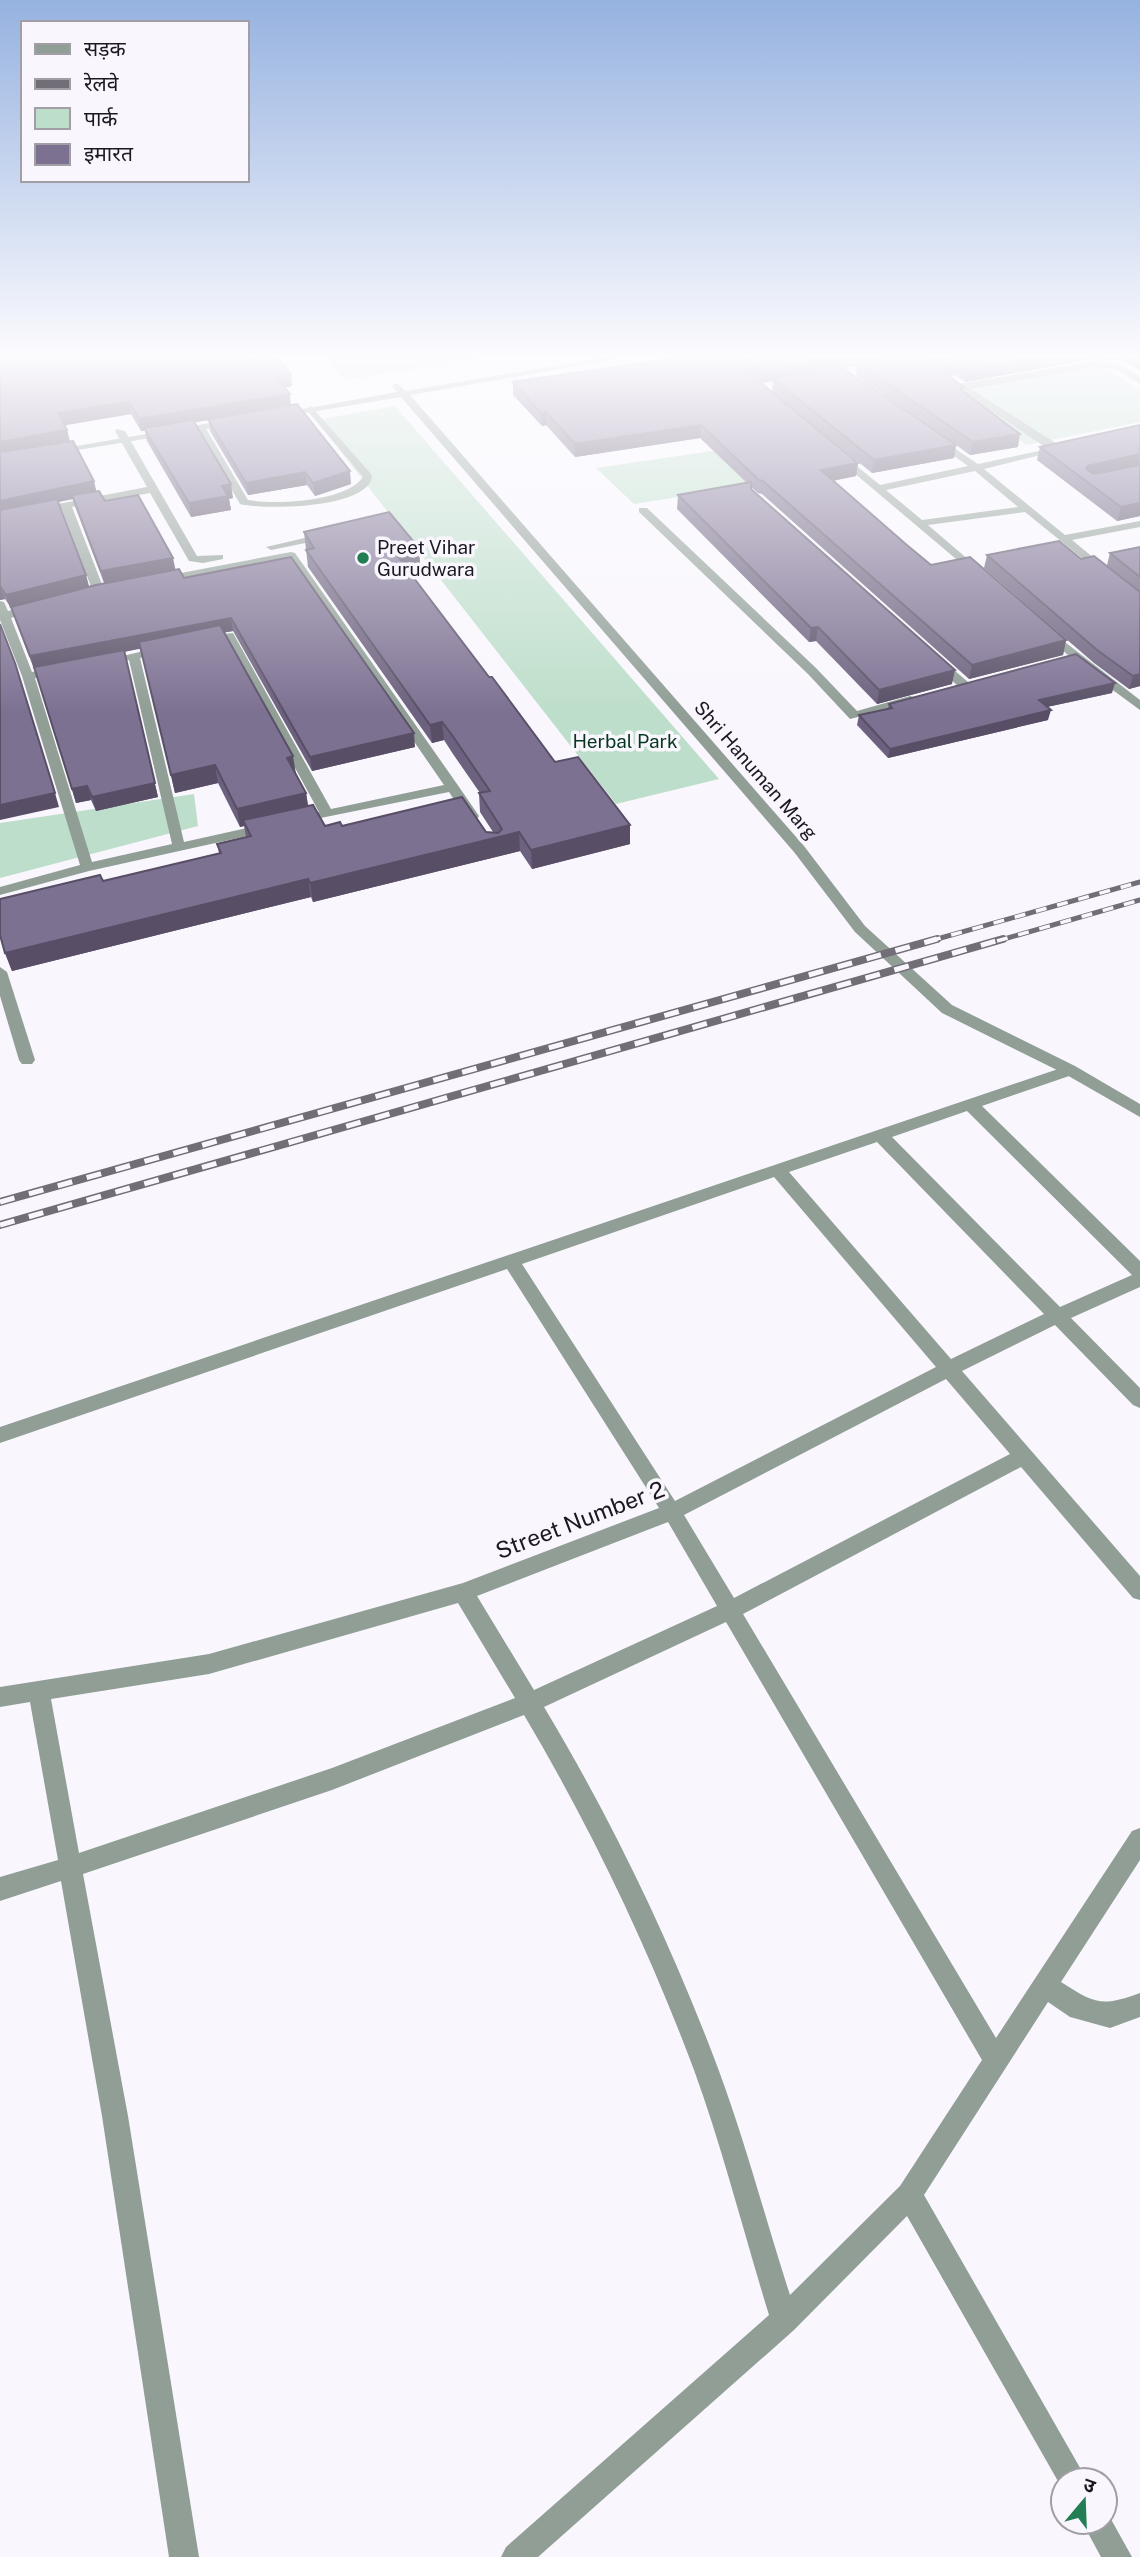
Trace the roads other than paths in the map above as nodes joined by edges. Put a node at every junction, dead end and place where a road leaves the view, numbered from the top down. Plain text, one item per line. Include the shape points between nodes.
1 (144, 474) edge
2 (228, 474) edge
3 (366, 474) edge
4 (473, 474) edge
5 (860, 474) edge
6 (943, 474) edge
7 (985, 474) edge
8 (153, 489) junction
9 (878, 489) junction
10 (66, 505) junction
11 (1027, 509) junction
12 (643, 510) dead end
13 (0, 518) edge
14 (922, 523) junction
15 (1140, 524) edge
16 (333, 535) edge
17 (1063, 539) junction
18 (984, 577) edge
19 (152, 581) edge
20 (112, 590) edge
21 (99, 592) junction
22 (85, 596) edge
23 (1140, 602) edge
24 (45, 606) edge
25 (1, 612) edge
26 (1035, 621) edge
27 (922, 648) edge
28 (134, 656) junction
29 (94, 664) edge
30 (67, 668) edge
31 (28, 676) junction
32 (964, 685) edge
33 (927, 695) edge
34 (1140, 706) edge
35 (452, 787) junction
36 (327, 814) junction
37 (480, 826) edge
38 (179, 847) junction
39 (87, 867) junction
40 (0, 891) edge
41 (0, 972) edge
42 (27, 1060) dead end
43 (1070, 1070) junction
44 (971, 1105) junction
45 (1140, 1111) edge
46 (881, 1136) junction
47 (778, 1171) junction
48 (511, 1261) junction
49 (1140, 1272) edge
50 (1140, 1279) edge
51 (1057, 1316) junction
52 (949, 1369) junction
53 (1140, 1400) edge
54 (0, 1435) edge
55 (1024, 1456) junction
56 (672, 1512) junction
57 (1140, 1591) edge
58 (463, 1592) junction
59 (730, 1611) junction
60 (39, 1692) junction
61 (0, 1697) edge
62 (529, 1703) junction
63 (1140, 1839) edge
64 (71, 1867) junction
65 (0, 1889) edge
66 (1043, 1985) junction
67 (1140, 2005) edge
68 (996, 2061) junction
69 (909, 2195) junction
70 (784, 2320) junction
71 (1065, 2466) edge
72 (1105, 2536) edge
73 (184, 2557) edge
74 (516, 2557) edge
75 (1117, 2557) edge

1 - 8 street
2 - 3 street via 244,502 272,505 342,496 361,488
4 - 43 street, Shri Hanuman Marg via 799,849 860,929 947,1009
5 - 9 street
6 - 9 street
7 - 11 street
8 - 10 street
8 - 16 street via 195,560
9 - 14 street
10 - 13 street
10 - 21 street
11 - 14 street
11 - 17 street
12 - 33 street via 854,716
14 - 18 street
15 - 17 street
17 - 23 street
19 - 35 street via 291,555
20 - 21 street
21 - 22 street
24 - 25 street
25 - 31 street
26 - 34 street via 1070,659
27 - 32 street
28 - 29 street
28 - 36 street via 229,635
28 - 38 street
30 - 31 street
31 - 39 street
35 - 36 street
35 - 37 street
36 - 38 street
38 - 39 street
39 - 40 street
41 - 42 street
43 - 44 street
43 - 45 street, Shri Hanuman Marg
44 - 46 street
44 - 49 street
46 - 47 street
46 - 51 street
47 - 48 street
47 - 52 street
48 - 54 street
48 - 56 street
50 - 51 street, Street Number 2
51 - 52 street, Street Number 2
51 - 53 street
52 - 55 street
52 - 56 street, Street Number 2
55 - 57 street
55 - 59 street
56 - 58 street, Street Number 2
56 - 59 street
58 - 60 street, Street Number 2 via 209,1664
58 - 62 street
59 - 62 street
59 - 68 street
60 - 61 street, Street Number 2
60 - 64 street
62 - 64 street via 337,1777
62 - 70 street via 567,1766 643,1916 708,2071
63 - 66 street
64 - 65 street
64 - 73 street
66 - 67 street via 1079,2008 1110,2016
66 - 68 street
68 - 69 street
69 - 70 street
69 - 71 street
70 - 74 street
72 - 75 street

